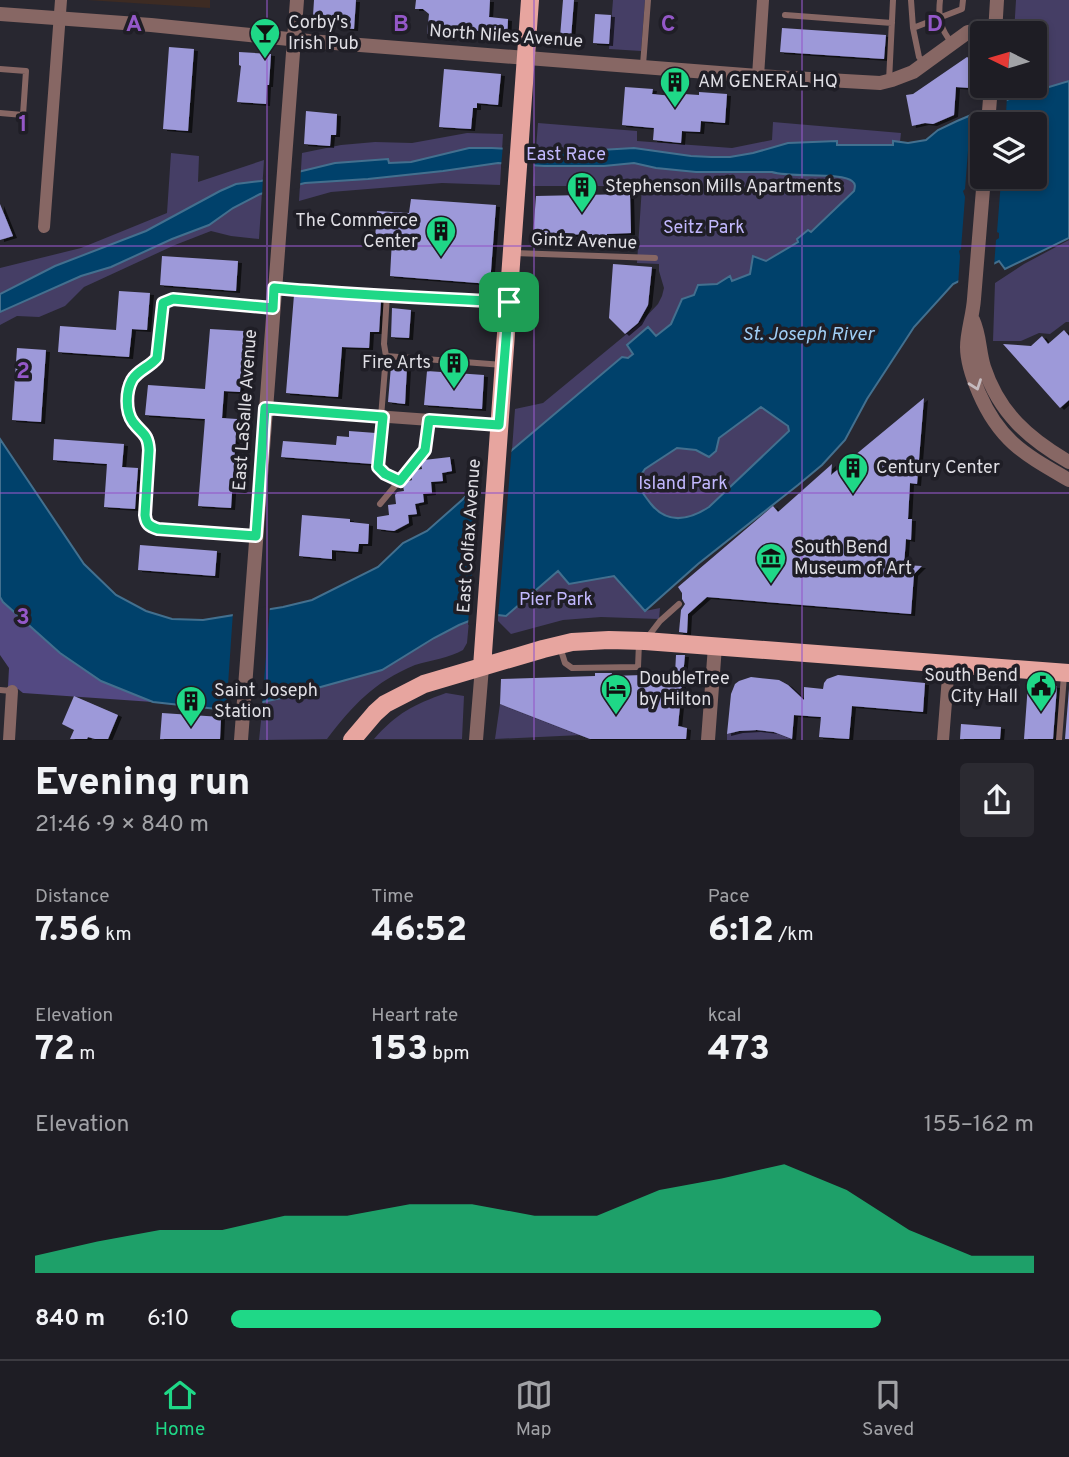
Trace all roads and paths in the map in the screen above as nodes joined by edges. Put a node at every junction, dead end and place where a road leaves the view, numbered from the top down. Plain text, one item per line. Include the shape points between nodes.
1 (61, 0) edge
2 (296, 0) edge
3 (530, 0) edge
4 (648, 0) edge
5 (763, 0) edge
6 (893, 0) edge
7 (911, 0) edge
8 (940, 0) edge
9 (963, 0) edge
10 (997, 0) edge
11 (0, 14) edge
12 (785, 15) dead end
13 (938, 18) junction
14 (59, 19) junction
15 (996, 21) edge
16 (892, 23) junction
17 (913, 28) junction
18 (970, 32) edge
19 (293, 40) junction
20 (952, 43) junction
21 (525, 57) junction
22 (924, 64) junction
23 (643, 67) junction
24 (0, 69) edge
25 (758, 76) junction
26 (889, 81) junction
27 (0, 113) edge
28 (983, 189) edge
29 (44, 228) dead end
30 (513, 253) junction
31 (654, 258) dead end
32 (274, 288) junction
33 (387, 294) junction
34 (509, 302) junction
35 (273, 308) junction
36 (972, 318) junction
37 (386, 356) junction
38 (504, 366) junction
39 (265, 408) junction
40 (382, 417) junction
41 (429, 420) junction
42 (499, 433) junction
43 (1069, 462) edge
44 (1069, 480) edge
45 (400, 481) junction
46 (380, 504) dead end
47 (256, 536) junction
48 (679, 604) dead end
49 (642, 641) junction
50 (559, 645) junction
51 (715, 646) junction
52 (949, 664) junction
53 (482, 667) junction
54 (1066, 672) edge
55 (6, 690) edge
56 (9, 740) edge
57 (242, 740) edge
58 (352, 740) edge
59 (476, 740) edge
60 (708, 740) edge
61 (943, 740) edge
62 (1059, 740) edge

1 - 14 street
2 - 19 street, East LaSalle Avenue
3 - 21 main road, East Colfax Avenue
4 - 23 lane
5 - 25 street
6 - 16 lane
7 - 17 lane
8 - 13 lane
9 - 13 lane via 962,9
10 - 15 street
11 - 14 street, North Niles Avenue
12 - 16 lane
13 - 17 lane
13 - 20 lane
14 - 19 street, North Niles Avenue
14 - 29 street
16 - 26 lane
17 - 22 lane
18 - 20 street
19 - 21 street, North Niles Avenue
19 - 32 street, East LaSalle Avenue
20 - 22 street
21 - 23 street, North Niles Avenue
21 - 30 main road, East Colfax Avenue
22 - 26 street
23 - 25 street, North Niles Avenue
24 - 27 lane via 26,71 23,115
25 - 26 street, North Niles Avenue
28 - 36 street
30 - 31 lane, Gintz Avenue
30 - 34 main road, East Colfax Avenue
32 - 33 lane
32 - 35 street, East LaSalle Avenue
33 - 34 lane
33 - 37 lane
34 - 38 main road, East Colfax Avenue
35 - 39 street, East LaSalle Avenue
35 - 47 lane via 167,300 161,310 157,358 134,376 128,397 131,419 149,439 145,515 149,527
36 - 43 street via 983,365 1004,409 1029,436
36 -> 44 street via 967,347 970,364 992,420 1028,456
37 - 38 lane
37 - 40 lane
38 - 42 main road, East Colfax Avenue
39 - 40 street
39 - 47 street, East LaSalle Avenue
40 - 41 street
40 - 45 lane via 378,467
41 - 42 street
41 - 45 lane via 425,450
42 - 53 main road, East Colfax Avenue
45 - 46 lane
47 - 57 street, East LaSalle Avenue
48 - 49 lane
49 - 50 main road via 587,640
49 - 50 lane via 638,667 572,668 565,663
49 - 51 main road
50 - 53 main road
51 - 52 main road
51 - 60 street
52 - 54 main road
52 - 61 street
53 - 58 main road via 395,698 375,712
53 - 59 street, East Colfax Avenue
54 - 62 lane
55 - 56 street

